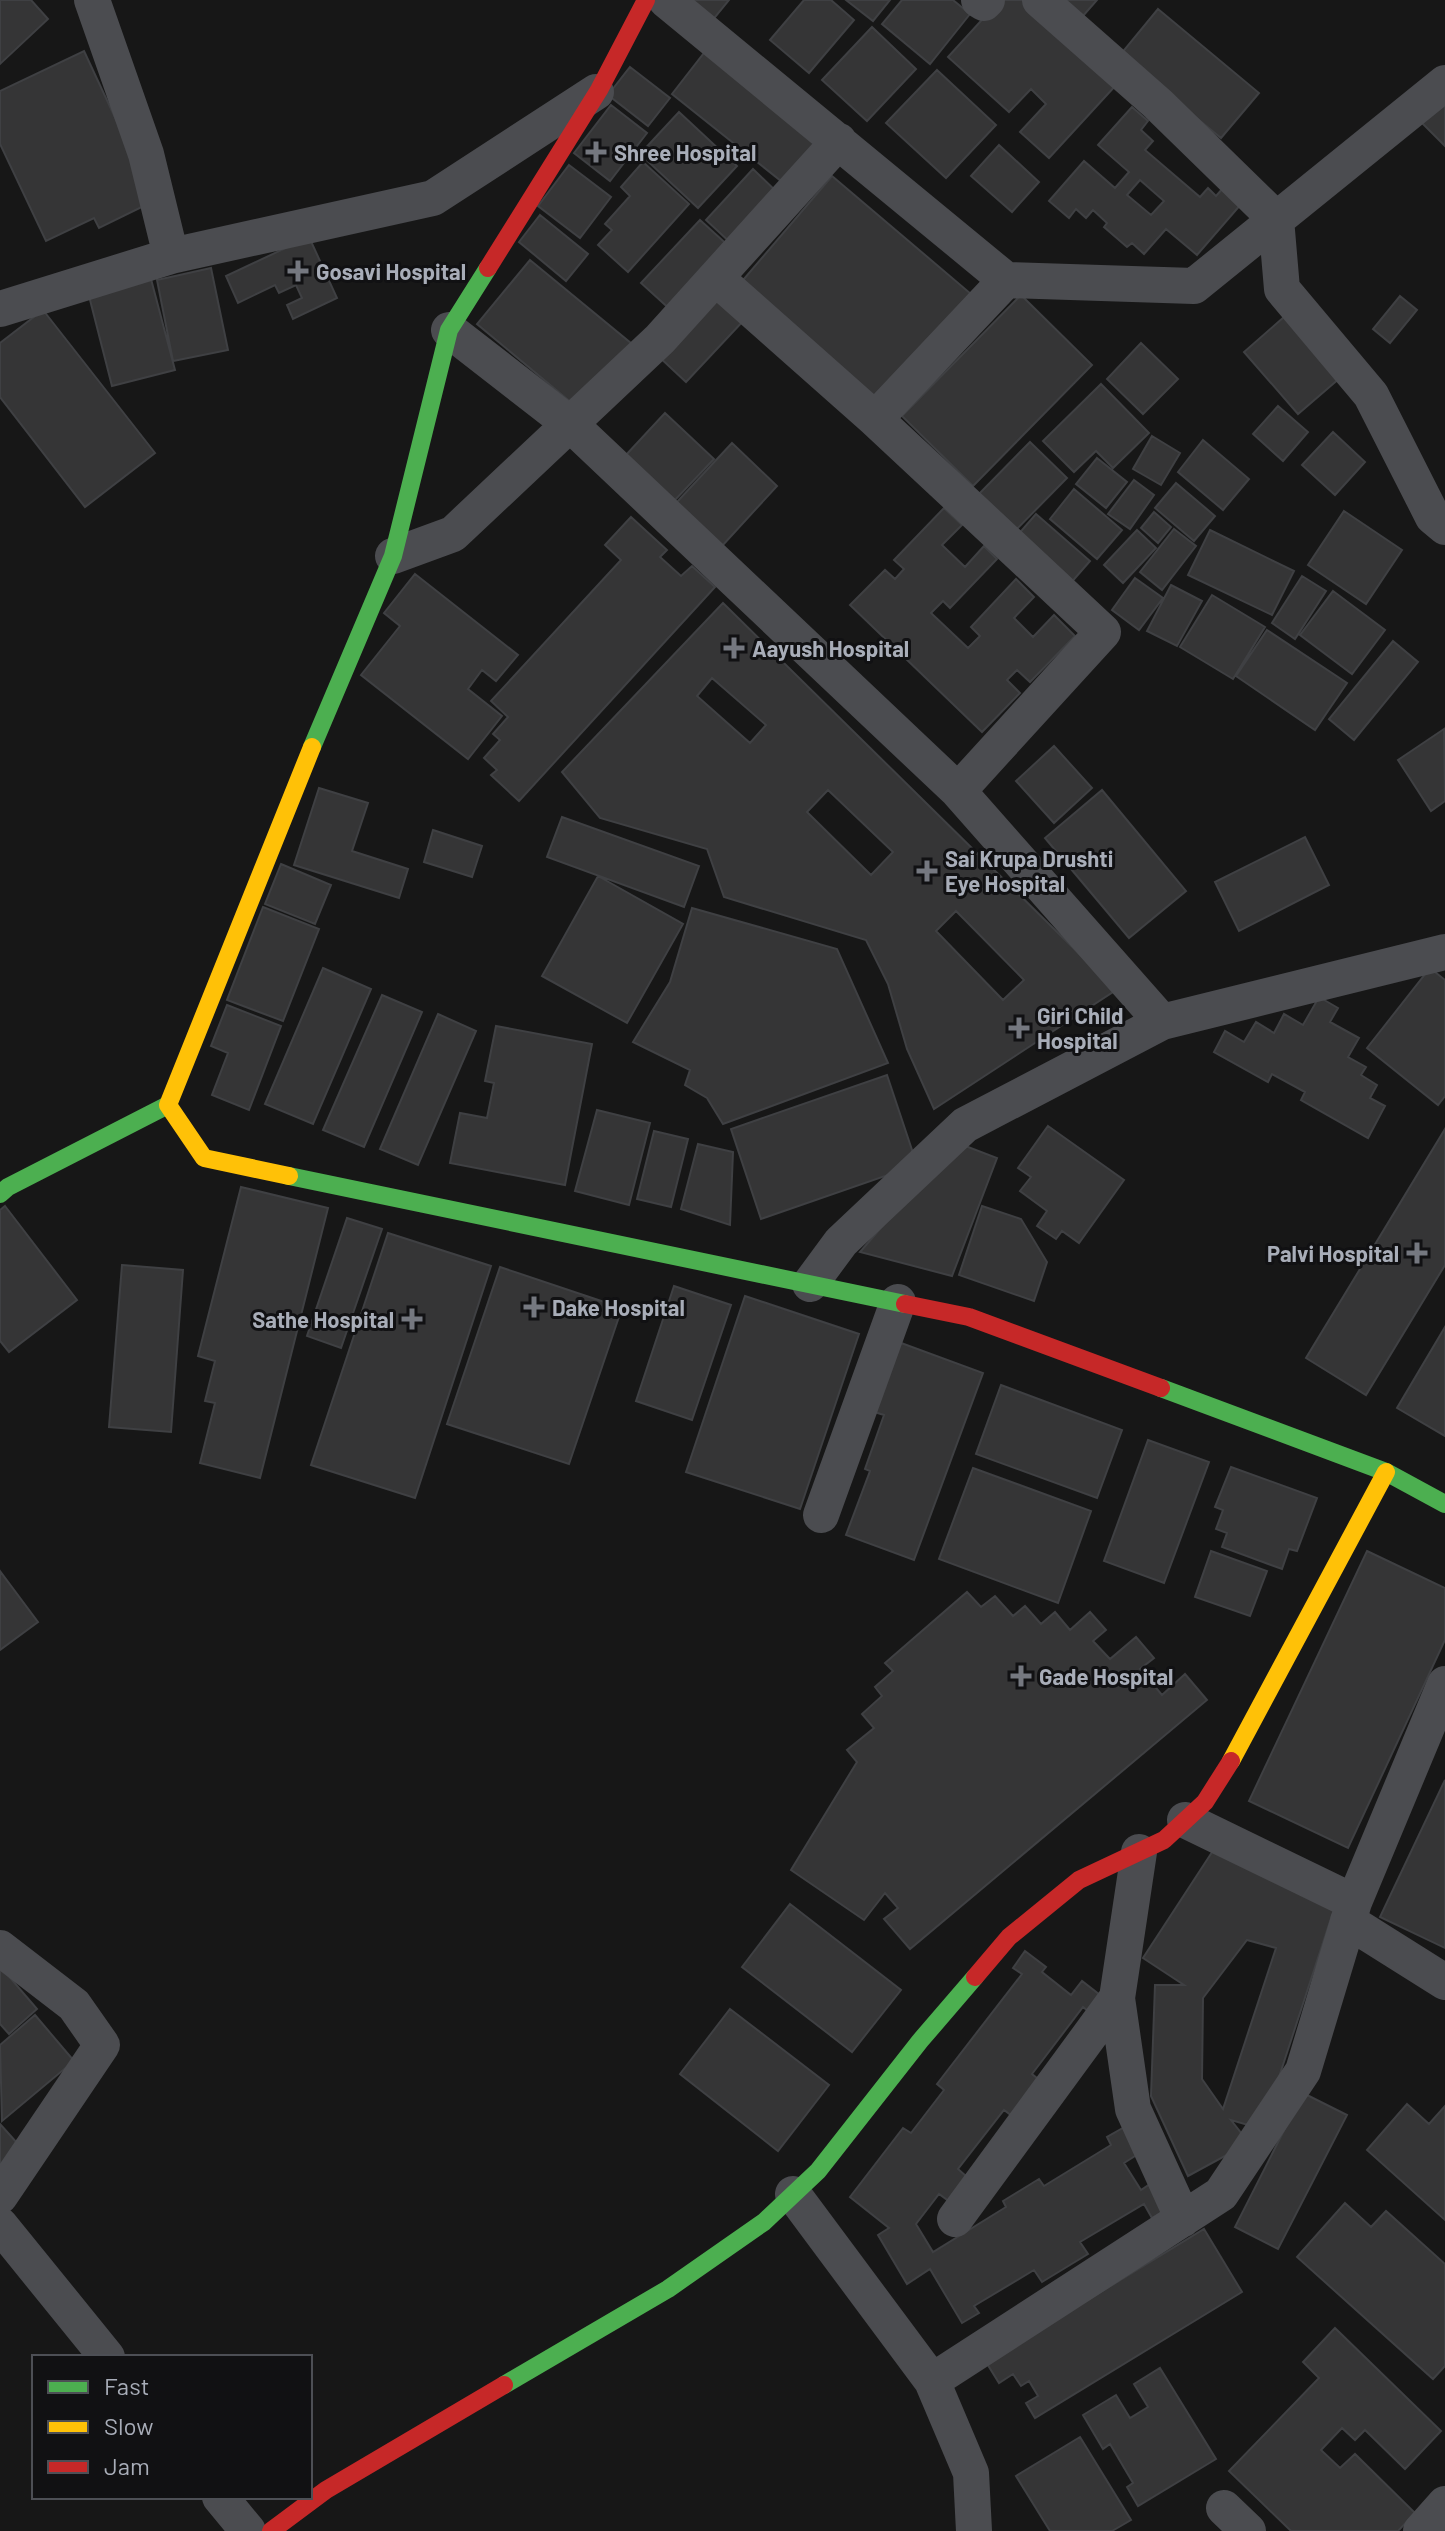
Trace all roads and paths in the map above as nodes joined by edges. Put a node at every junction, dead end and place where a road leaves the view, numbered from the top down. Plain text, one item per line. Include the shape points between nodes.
1 (92, 0) edge
2 (646, 0) edge
3 (666, 0) edge
4 (979, 0) edge
5 (987, 0) edge
6 (1040, 0) edge
7 (1445, 83) edge
8 (599, 90) junction
9 (839, 141) junction
10 (1276, 219) junction
11 (171, 256) junction
12 (717, 279) junction
13 (1006, 280) junction
14 (0, 309) edge
15 (449, 330) junction
16 (875, 419) junction
17 (570, 424) junction
18 (1445, 527) edge
19 (393, 556) junction
20 (958, 791) junction
21 (1445, 952) edge
22 (1162, 1022) junction
23 (168, 1105) junction
24 (3, 1186) edge
25 (810, 1284) junction
26 (898, 1302) junction
27 (1386, 1472) junction
28 (1445, 1504) edge
29 (821, 1515) dead end
30 (1445, 1684) edge
31 (1185, 1820) junction
32 (1139, 1852) junction
33 (1351, 1911) junction
34 (0, 1948) edge
35 (1445, 1982) edge
36 (1117, 1998) junction
37 (793, 2194) junction
38 (0, 2196) edge
39 (955, 2219) dead end
40 (1183, 2219) junction
41 (0, 2225) edge
42 (105, 2355) edge
43 (932, 2381) junction
44 (222, 2499) edge
45 (1445, 2504) edge
46 (248, 2531) edge
47 (271, 2531) edge
48 (974, 2531) edge
49 (1421, 2531) edge

1 - 11 street via 146,154
2 - 8 main road
3 - 9 street
4 - 5 street
6 - 10 street via 1158,104
7 - 10 street
8 - 11 street via 433,198
8 - 15 main road
9 - 12 street
9 - 13 street
10 - 13 street via 1194,286
10 - 18 street via 1282,289 1371,395 1433,517
11 - 14 street
12 - 16 street
12 - 17 street
13 - 16 street
15 - 17 street
15 - 19 main road
16 - 20 street via 1103,632
17 - 19 street via 453,534
17 - 20 street
19 - 23 main road
20 - 22 street
21 - 22 street
22 - 25 street via 965,1125 841,1242
23 - 24 main road
23 - 25 main road via 204,1158
25 - 26 main road
26 - 27 main road via 969,1317
26 - 29 street
27 - 28 main road
27 - 31 main road via 1240,1746 1205,1802
30 - 33 street
31 - 32 main road via 1164,1840
31 - 33 street
32 - 36 street
32 - 37 main road via 1079,1880 1009,1937 818,2171
33 - 35 street
33 - 40 street via 1303,2071 1221,2194
34 - 38 street via 74,2005 102,2045
36 - 39 street
36 - 40 street via 1133,2109
37 - 43 street
37 - 47 main road via 764,2222 668,2289 326,2490
40 - 43 street
41 - 42 street
43 - 48 street via 971,2473
44 - 46 street
45 - 49 street

